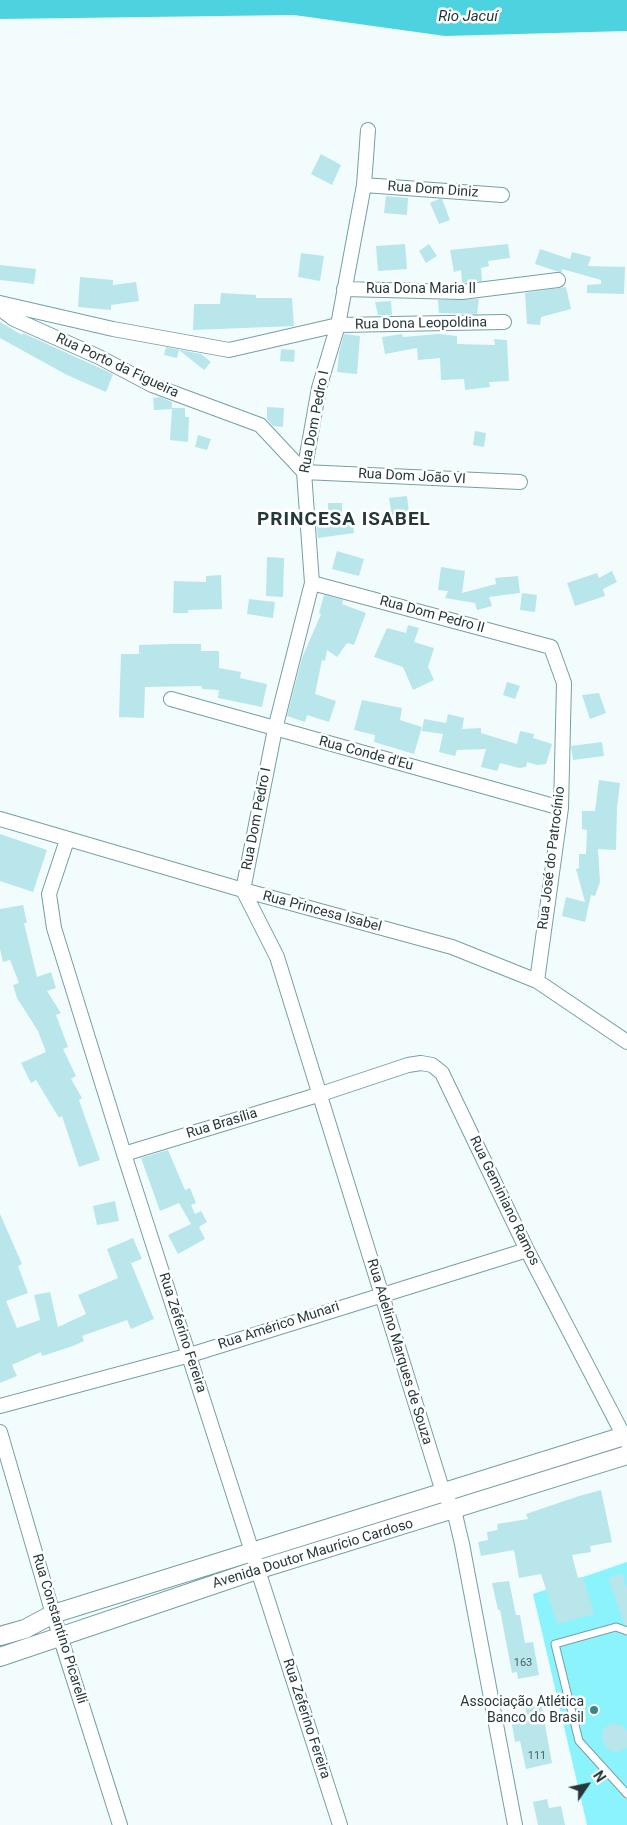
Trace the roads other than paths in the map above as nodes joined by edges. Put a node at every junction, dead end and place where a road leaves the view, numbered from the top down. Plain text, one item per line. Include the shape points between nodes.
1 (368, 130) dead end
2 (364, 185) junction
3 (502, 195) dead end
4 (558, 280) dead end
5 (344, 289) junction
6 (0, 303) edge
7 (0, 309) edge
8 (504, 322) dead end
9 (338, 325) junction
10 (304, 472) junction
11 (520, 482) dead end
12 (312, 583) junction
13 (551, 647) joint
14 (171, 699) dead end
15 (275, 729) junction
16 (561, 808) junction
17 (0, 819) edge
18 (67, 840) junction
19 (243, 890) junction
20 (537, 981) junction
21 (627, 1042) edge
22 (321, 1094) junction
23 (124, 1154) junction
24 (527, 1250) junction
25 (380, 1294) junction
26 (190, 1354) junction
27 (0, 1406) edge
28 (0, 1432) edge
29 (626, 1437) edge
30 (627, 1455) edge
31 (443, 1492) junction
32 (454, 1510) junction
33 (251, 1552) junction
34 (257, 1570) junction
35 (53, 1614) junction
36 (627, 1631) edge
37 (0, 1636) edge
38 (62, 1638) junction
39 (0, 1658) edge
40 (627, 1794) edge
41 (120, 1825) edge
42 (340, 1825) edge
43 (515, 1825) edge

1 - 2 street, Rua Dom Pedro I
2 - 3 street, Rua Dom Diniz
2 - 5 street, Rua Dom Pedro I
4 - 5 street, Rua Dona Maria II via 462,292
5 - 9 street, Rua Dom Pedro I
6 - 9 street, Rua Porto da Figueira via 113,329 229,350
7 - 10 street, Rua Porto da Figueira via 14,319 99,356 152,385 260,425
8 - 9 street, Rua Dona Leopoldina
9 - 10 street, Rua Dom Pedro I via 320,388
10 - 11 street, Rua Dom João VI
10 - 12 street, Rua Dom Pedro I
12 - 13 street, Rua Dom Pedro II
12 - 15 street, Rua Dom Pedro I
13 - 16 street, Rua José do Patrocínio via 564,683
14 - 15 street, Rua Conde d'Eu
15 - 16 street, Rua Conde d'Eu
15 - 19 street, Rua Dom Pedro I
16 - 20 street, Rua José do Patrocínio
17 - 18 street, Rua Princesa Isabel
18 - 19 street, Rua Princesa Isabel
18 - 23 street, Rua Zeferino Fereira via 49,894 54,928
19 - 20 street, Rua Princesa Isabel via 452,947
19 - 22 street, Rua Adelino Marques de Souza via 277,957
20 - 21 street, Rua Princesa Isabel
22 - 23 street, Rua Brasília
22 - 24 street, Rua Geminiano Ramos via 408,1065 432,1065 442,1073
22 - 25 street, Rua Adelino Marques de Souza
23 - 26 street, Rua Zeferino Fereira
24 - 25 street, Rua Américo Munari
24 - 29 street, Rua Geminiano Ramos
25 - 26 street, Rua Américo Munari
25 - 31 street, Rua Adelino Marques de Souza
26 - 27 street, Rua Américo Munari
26 - 33 street, Rua Zeferino Fereira
28 - 35 street, Rua Constantino Picarelli
29 - 31 street, Avenida Doutor Maurício Cardoso
30 - 32 street, Avenida Doutor Maurício Cardoso
31 - 32 street, Rua Adelino Marques de Souza
31 - 33 street, Avenida Doutor Maurício Cardoso
32 - 34 street, Avenida Doutor Maurício Cardoso
32 - 43 street, Rua Adelino Marques de Souza
33 - 34 street, Rua Zeferino Fereira
33 - 35 street, Avenida Doutor Maurício Cardoso
34 - 38 street, Avenida Doutor Maurício Cardoso
34 - 42 street, Rua Zeferino Fereira
35 - 37 street, Avenida Doutor Maurício Cardoso
35 - 38 street, Rua Constantino Picarelli
36 - 40 lane via 616,1627 555,1644 579,1741
38 - 39 street, Avenida Doutor Maurício Cardoso
38 - 41 street, Rua Constantino Picarelli

